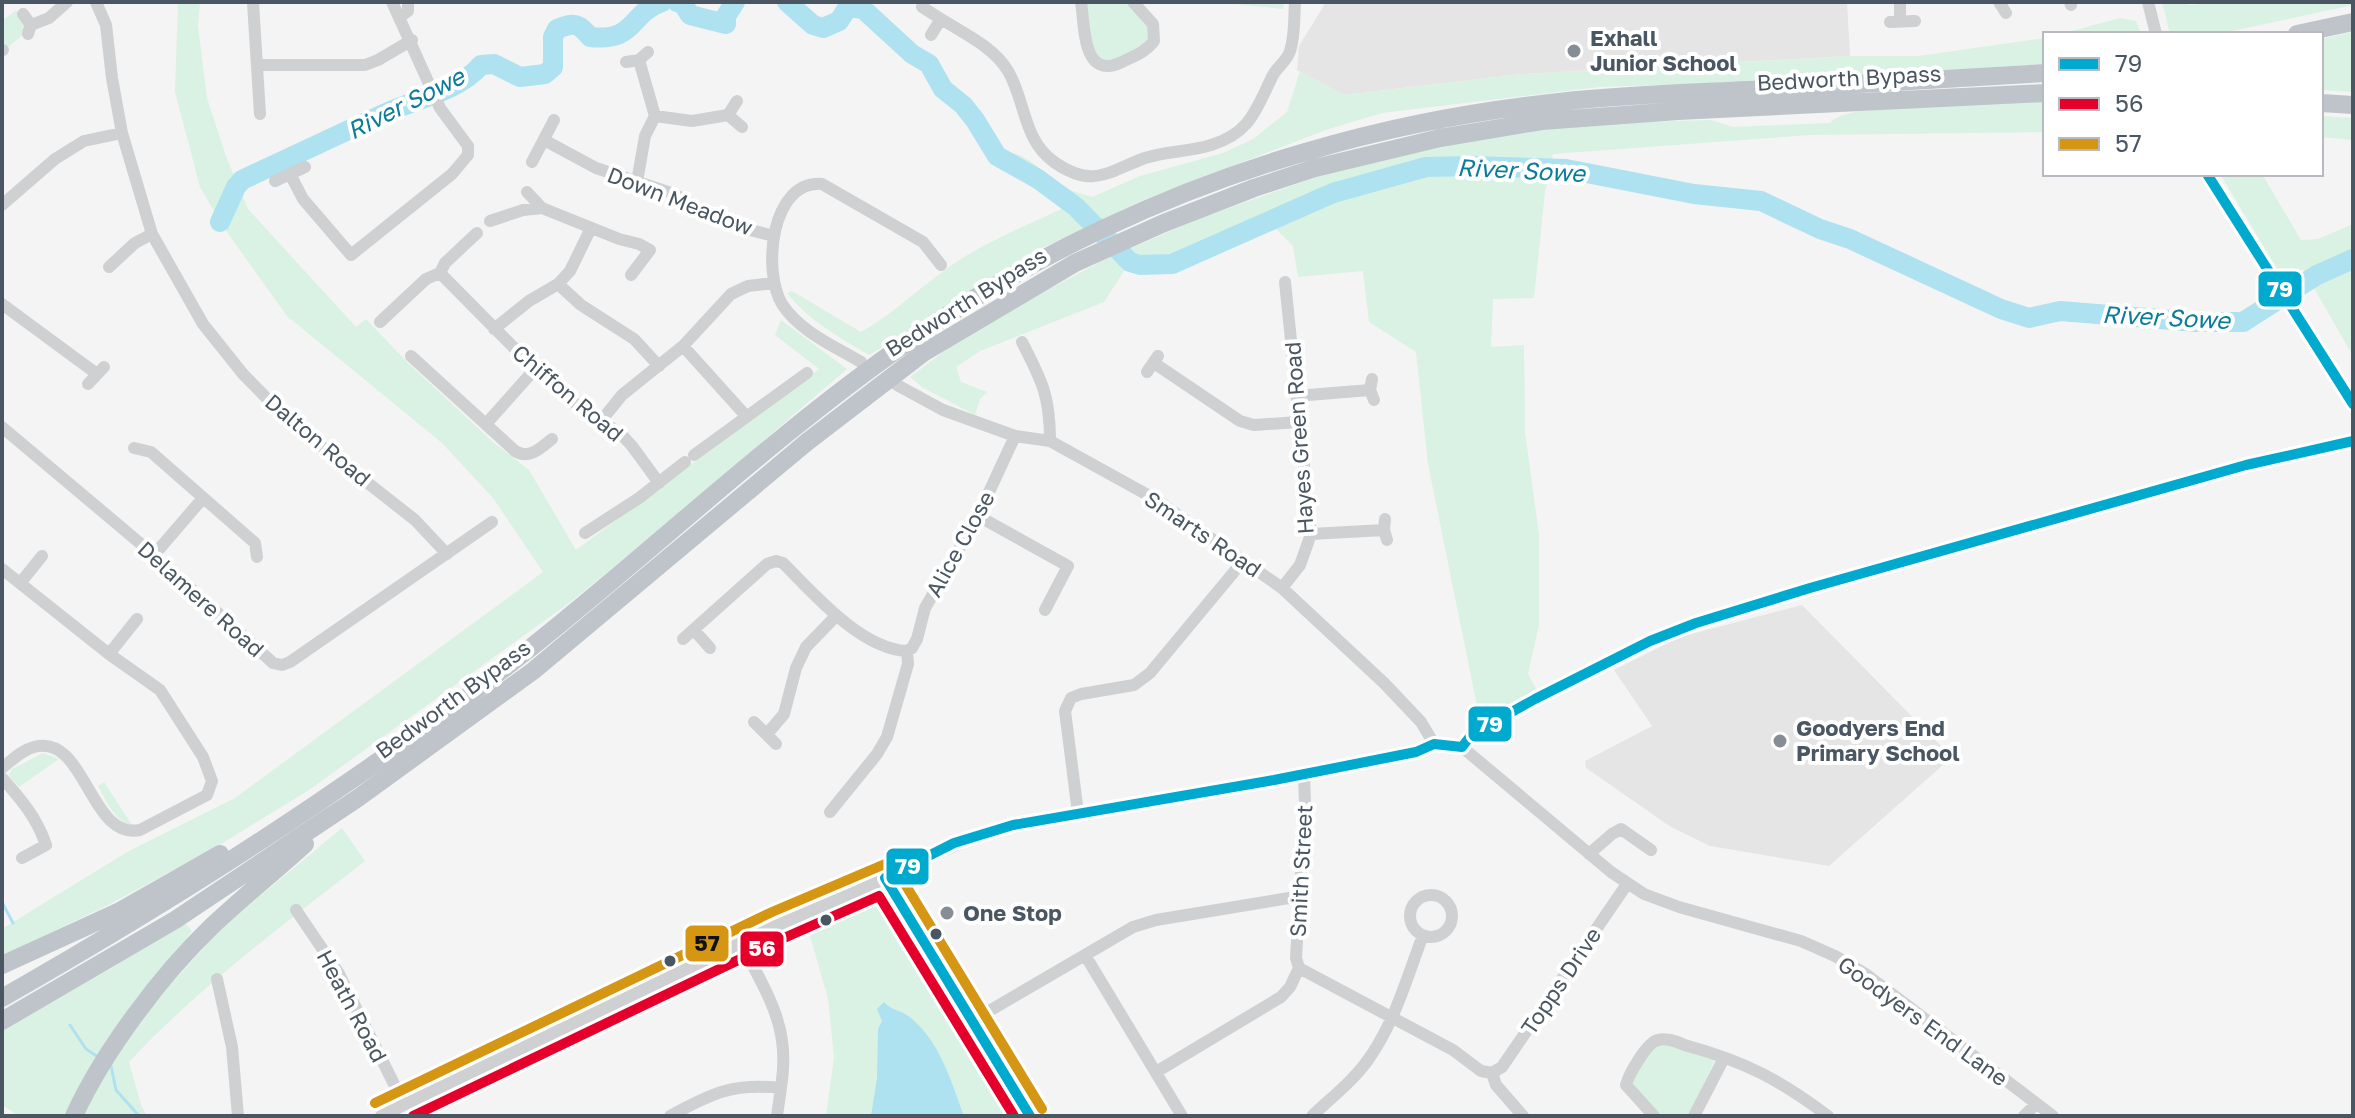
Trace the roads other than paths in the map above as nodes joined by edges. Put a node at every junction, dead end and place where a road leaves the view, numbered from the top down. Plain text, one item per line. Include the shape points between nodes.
1 (67, 2) edge
2 (96, 2) edge
3 (253, 2) edge
4 (392, 2) edge
5 (408, 2) edge
6 (1081, 2) edge
7 (1133, 2) edge
8 (1295, 2) edge
9 (1900, 2) edge
10 (2148, 2) edge
11 (922, 7) dead end
12 (23, 14) dead end
13 (400, 17) junction
14 (941, 19) junction
15 (1915, 21) dead end
16 (2353, 22) edge
17 (2154, 29) edge
18 (2306, 32) edge
19 (931, 35) dead end
20 (412, 40) junction
21 (638, 58) dead end
22 (257, 65) junction
23 (2043, 73) edge
24 (2043, 93) edge
25 (737, 101) dead end
26 (2323, 103) edge
27 (2353, 105) edge
28 (260, 114) dead end
29 (728, 115) junction
30 (655, 116) junction
31 (554, 120) dead end
32 (742, 127) dead end
33 (122, 133) junction
34 (544, 140) junction
35 (532, 162) dead end
36 (305, 167) dead end
37 (290, 174) junction
38 (2208, 176) edge
39 (275, 181) dead end
40 (637, 182) junction
41 (527, 192) dead end
42 (2, 205) edge
43 (542, 208) junction
44 (1160, 215) junction
45 (490, 221) dead end
46 (591, 228) junction
47 (477, 233) dead end
48 (152, 234) junction
49 (774, 236) junction
50 (123, 254) junction
51 (134, 265) dead end
52 (941, 265) dead end
53 (109, 267) dead end
54 (440, 273) junction
55 (631, 275) dead end
56 (1285, 282) dead end
57 (774, 283) junction
58 (558, 284) junction
59 (2, 304) edge
60 (380, 322) dead end
61 (494, 329) junction
62 (1022, 342) dead end
63 (683, 346) junction
64 (411, 356) dead end
65 (861, 362) dead end
66 (1153, 364) dead end
67 (659, 366) junction
68 (535, 369) junction
69 (807, 373) dead end
70 (88, 384) dead end
71 (897, 385) dead end
72 (1372, 390) dead end
73 (1296, 396) junction
74 (2353, 404) edge
75 (1064, 409) dead end
76 (1050, 410) junction
77 (746, 416) junction
78 (601, 421) junction
79 (1298, 422) junction
80 (486, 424) junction
81 (2, 427) edge
82 (1015, 436) junction
83 (552, 439) dead end
84 (1050, 441) junction
85 (2353, 441) edge
86 (134, 448) dead end
87 (659, 483) junction
88 (203, 498) junction
89 (978, 516) junction
90 (492, 522) dead end
91 (1385, 530) dead end
92 (585, 533) dead end
93 (1311, 534) junction
94 (447, 554) junction
95 (154, 555) junction
96 (42, 556) dead end
97 (257, 557) dead end
98 (1243, 561) junction
99 (2, 569) edge
100 (21, 582) junction
101 (1282, 588) junction
102 (608, 598) junction
103 (1045, 610) dead end
104 (836, 616) junction
105 (137, 619) dead end
106 (694, 630) junction
107 (683, 639) dead end
108 (710, 648) dead end
109 (907, 651) junction
110 (109, 654) junction
111 (754, 722) dead end
112 (1434, 744) junction
113 (1462, 747) junction
114 (2, 768) edge
115 (1304, 774) junction
116 (2, 778) edge
117 (353, 790) junction
118 (830, 812) dead end
119 (1078, 813) junction
120 (1651, 850) dead end
121 (1589, 854) junction
122 (22, 858) dead end
123 (885, 878) junction
124 (1627, 884) junction
125 (1301, 896) junction
126 (296, 910) dead end
127 (1423, 935) dead end
128 (741, 943) junction
129 (1085, 955) junction
130 (2, 965) edge
131 (1299, 968) junction
132 (217, 979) dead end
133 (2, 998) edge
134 (1393, 1018) junction
135 (2, 1021) edge
136 (972, 1021) junction
137 (1724, 1058) junction
138 (1156, 1072) junction
139 (1492, 1073) junction
140 (780, 1088) junction
141 (404, 1104) junction
142 (2036, 1104) junction
143 (1823, 1114) edge
144 (74, 1116) edge
145 (238, 1116) edge
146 (381, 1116) edge
147 (670, 1116) edge
148 (777, 1116) edge
149 (1030, 1116) edge
150 (1182, 1116) edge
151 (1312, 1116) edge
152 (1523, 1116) edge
153 (1654, 1116) edge
154 (1694, 1116) edge
155 (2024, 1116) edge
156 (2053, 1116) edge

1 - 12 street via 30,30
2 - 33 street, Dalton Road via 106,25
3 - 22 street
4 - 13 street
5 - 13 street via 409,9
6 - 7 street via 1089,55 1104,67 1145,51 1154,41 1153,24
8 - 14 street via 1292,48 1252,118 1226,139 1092,178 1062,166 1037,146 1007,70 983,46
9 - 15 street via 1895,22
10 - 17 street
11 - 14 street
13 - 20 street
14 - 19 street
16 - 18 highway
20 - 22 street via 365,65
20 - 37 street via 440,108 466,141 465,160 351,255 303,199
21 - 30 street
22 - 28 street
23 - 44 highway, Bedworth Bypass via 1562,101 1472,113 1307,152 1232,176
24 - 44 highway, Bedworth Bypass via 1542,121 1440,138 1315,168
25 - 29 street
26 - 27 highway
29 - 30 street via 692,121
29 - 32 street
30 - 40 street via 645,136
31 - 34 street
33 - 42 street via 84,141
33 - 48 street, Dalton Road
34 - 35 street
34 - 40 street, Down Meadow via 596,168
36 - 37 street
37 - 39 street
38 - 74 street
40 - 49 street, Down Meadow via 674,194 727,224
41 - 43 street
43 - 45 street
43 - 46 street
44 - 102 highway, Bedworth Bypass via 914,337 792,431
46 - 55 street via 650,250
46 - 58 street
47 - 54 street
48 - 50 street
48 - 94 street, Dalton Road via 203,324 243,374 289,421 415,520
49 - 52 street via 790,195 805,185 822,184 923,242
49 - 57 street
50 - 51 street
50 - 53 street
54 - 60 street via 426,279
54 - 61 street, Chiffon Road
56 - 73 street, Hayes Green Road
57 - 63 street via 731,294
57 - 65 street via 783,306 800,323
58 - 61 street
58 - 67 street via 634,339
59 - 70 street via 101,370
61 - 68 street, Chiffon Road
62 - 76 street
63 - 67 street
63 - 77 street
64 - 80 street
66 - 79 street via 1240,421
67 - 78 street via 622,395
68 - 78 street, Chiffon Road
68 - 80 street
69 - 77 street
71 - 82 street, Smarts Road via 943,410
72 - 73 street
73 - 79 street, Hayes Green Road
75 - 76 street
76 - 84 street
77 - 87 street
78 - 87 street, Chiffon Road via 632,446
79 - 93 street, Hayes Green Road
80 - 83 street via 521,454 534,453
81 - 95 street, Delamere Road
82 - 84 street, Smarts Road
82 - 89 street, Alice Close
84 - 98 street, Smarts Road via 1155,499
85 - 113 street via 2246,465 1696,623 1535,699 1472,734
86 - 88 street via 151,452
87 - 92 street
88 - 95 street
88 - 97 street via 255,543
89 - 103 street via 1068,566
89 - 109 street, Alice Close via 925,608 917,639
90 - 94 street, Delamere Road
91 - 93 street
93 - 101 street, Hayes Green Road via 1300,565
94 - 95 street, Delamere Road via 282,665 267,659
96 - 100 street
98 - 101 street, Smarts Road
98 - 119 street via 1150,673 1134,685 1076,695 1068,703
99 - 100 street
100 - 110 street
101 - 112 street, Smarts Road via 1384,683
102 - 117 highway, Bedworth Bypass via 572,614
102 - 117 highway, Bedworth Bypass via 585,630 533,671
104 - 106 street via 783,563 772,562
104 - 109 street via 861,634
104 - 111 street via 806,647 772,739
105 - 110 street
106 - 107 street
106 - 108 street
109 - 118 street, Alice Close via 887,737
110 - 114 street via 167,697 210,772 207,795 129,832 112,823 67,757 52,748 35,746
112 - 113 street
112 - 115 street
113 - 121 street, Goodyers End Lane
115 - 119 street
115 - 125 street, Smith Street
116 - 122 street via 27,806 46,845
117 - 130 highway via 118,912
117 - 133 highway, Bedworth Bypass
117 - 135 highway, Bedworth Bypass via 175,920
117 - 144 highway via 210,928 141,1006
119 - 123 street via 973,837
120 - 121 street via 1621,829
121 - 124 street, Goodyers End Lane
123 - 128 street
123 - 136 street
124 - 139 street, Topps Drive via 1502,1067
124 - 142 street, Goodyers End Lane via 1679,907 1780,933 1835,956
125 - 129 street via 1144,923
125 - 131 street, Smith Street
126 - 141 street, Heath Road via 338,972
127 - 134 street
128 - 140 street via 780,1028
128 - 141 street
129 - 136 street
129 - 138 street
131 - 134 street
131 - 138 street via 1281,997
132 - 145 street via 232,1047
134 - 139 street
134 - 151 street via 1359,1071
136 - 149 street
137 - 143 street via 1771,1076
137 - 153 street via 1664,1039 1650,1043 1626,1085
137 - 154 street
138 - 150 street
139 - 152 street
140 - 147 street via 727,1089
140 - 148 street
141 - 146 street
142 - 155 street
142 - 156 street, Goodyers End Lane

